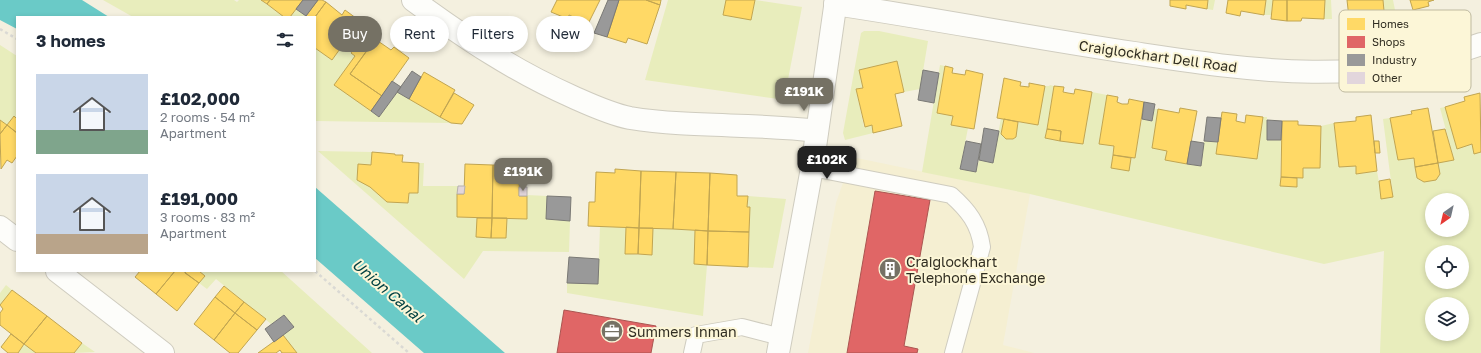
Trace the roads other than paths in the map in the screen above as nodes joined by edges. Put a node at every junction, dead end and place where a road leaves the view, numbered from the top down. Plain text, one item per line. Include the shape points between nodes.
1 (413, 0) edge
2 (835, 2) edge
3 (1481, 44) edge
4 (1471, 47) edge
5 (1339, 73) edge
6 (817, 131) junction
7 (812, 168) junction
8 (0, 227) edge
9 (16, 239) edge
10 (58, 272) edge
11 (780, 345) edge
12 (162, 353) edge
13 (692, 353) edge
14 (954, 353) edge

1 - 6 street via 484,51 510,66 598,108 628,118 698,126 786,127
2 - 5 street, Craiglockhart Dell Road via 1028,37 1262,71
2 - 6 street
3 - 4 street, Craiglockhart Dell Road
6 - 7 street
7 - 11 street
7 - 14 lane via 951,195 968,211 979,231 982,247
8 - 9 street
10 - 12 street
11 - 13 lane via 742,327 696,335

